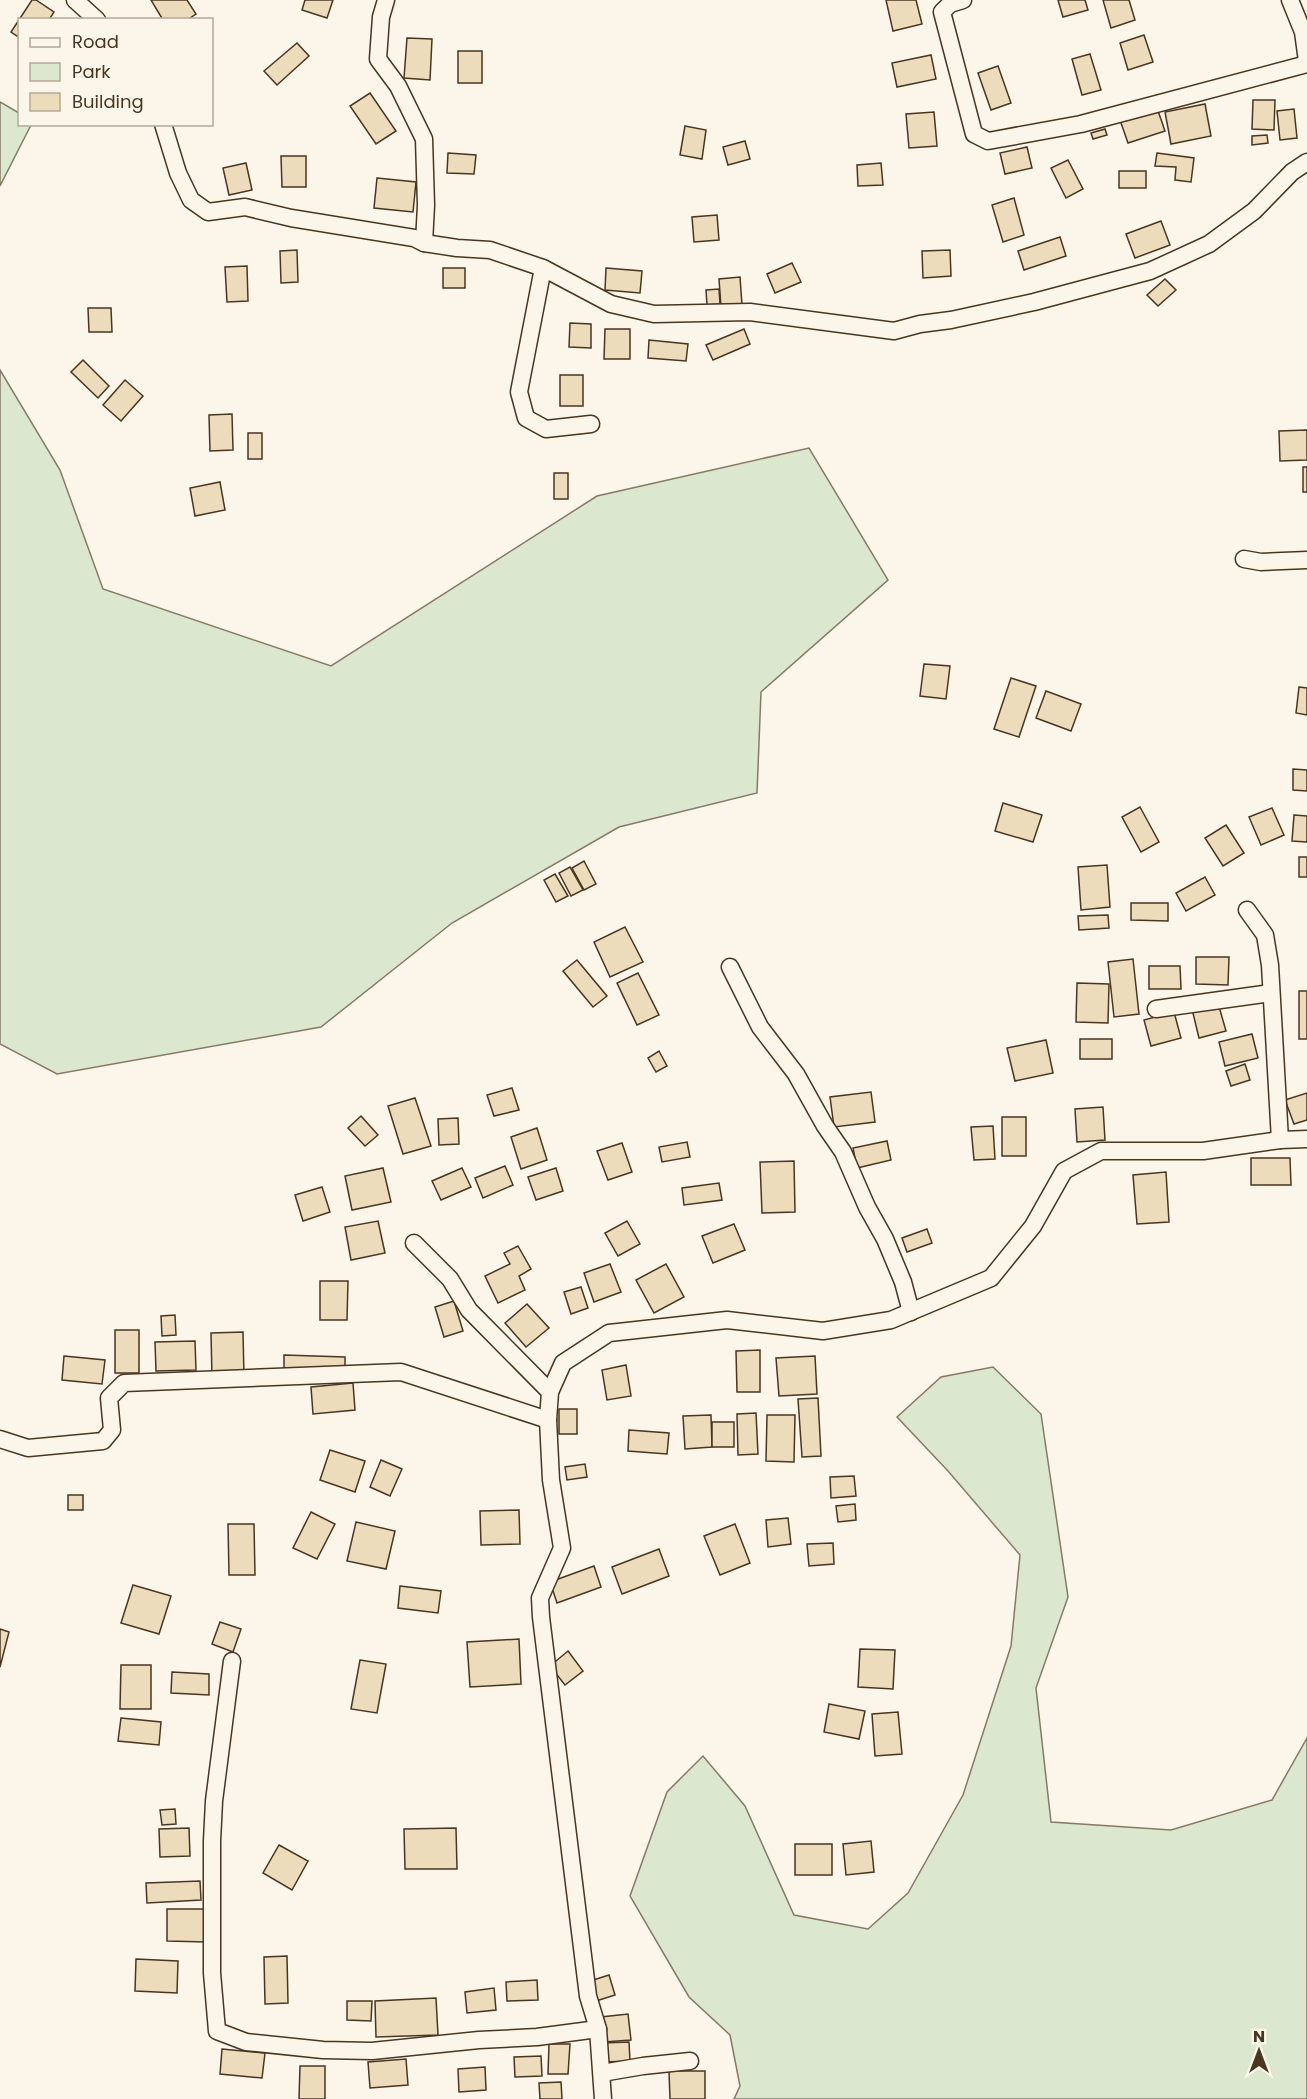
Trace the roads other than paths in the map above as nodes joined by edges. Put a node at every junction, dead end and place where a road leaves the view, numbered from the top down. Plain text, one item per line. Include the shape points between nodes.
1 (75, 0) edge
2 (386, 0) edge
3 (963, 0) edge
4 (1290, 0) edge
5 (95, 18) edge
6 (1307, 63) edge
7 (164, 126) edge
8 (1307, 162) edge
9 (424, 243) junction
10 (543, 268) junction
11 (591, 424) dead end
12 (1244, 559) dead end
13 (1307, 560) edge
14 (1247, 910) dead end
15 (730, 968) dead end
16 (1271, 993) junction
17 (1156, 1009) dead end
18 (1307, 1139) edge
19 (1280, 1140) junction
20 (414, 1243) dead end
21 (911, 1312) junction
22 (550, 1392) junction
23 (548, 1420) junction
24 (0, 1439) edge
25 (232, 1661) dead end
26 (598, 2029) junction
27 (690, 2061) dead end
28 (602, 2073) junction
29 (603, 2099) edge

1 - 5 street
2 - 9 street via 378,59 398,86 424,139
3 - 6 street via 942,12 974,134 988,141 1110,117
4 - 6 street via 1303,32
7 - 9 street via 191,200 208,212 245,207
8 - 10 street via 1254,211 1209,244 1150,271 1034,302 894,331 750,312 654,314 611,304
9 - 10 street via 490,250
10 - 11 street via 519,392 526,418 546,429
12 - 13 street
14 - 16 street via 1265,935
15 - 21 street via 760,1027 796,1074 843,1152 885,1239
16 - 17 street
16 - 19 street
18 - 19 street
19 - 21 street via 1203,1151 1101,1151 1064,1171 1033,1226 991,1278
20 - 22 street via 450,1279 469,1310
21 - 22 street via 891,1320 823,1331 727,1320 609,1333 563,1363
22 - 23 street
23 - 24 street via 401,1372 124,1383 109,1398 112,1430 103,1441 28,1448
23 - 26 street via 551,1480 562,1548 540,1598 541,1617 588,1996
25 - 26 street via 212,1841 212,1973 217,2031 246,2042 372,2051
26 - 28 street
27 - 28 street
28 - 29 street

